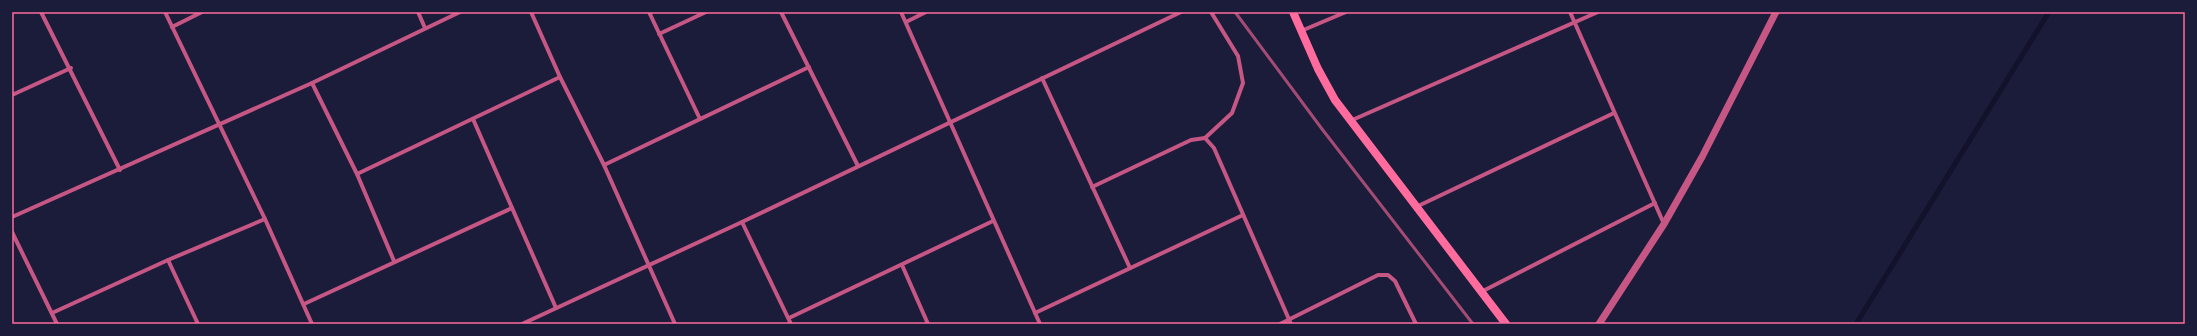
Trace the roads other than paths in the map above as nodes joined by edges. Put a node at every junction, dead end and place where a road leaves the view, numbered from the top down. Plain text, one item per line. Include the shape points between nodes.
1 (41, 12) edge
2 (165, 12) edge
3 (202, 12) edge
4 (418, 12) edge
5 (460, 12) edge
6 (531, 12) edge
7 (649, 12) edge
8 (706, 12) edge
9 (781, 12) edge
10 (901, 12) edge
11 (926, 12) edge
12 (1181, 12) edge
13 (1211, 12) edge
14 (1293, 12) edge
15 (1346, 12) edge
16 (1570, 12) edge
17 (1598, 12) edge
18 (1776, 12) edge
19 (906, 22) junction
20 (1575, 22) junction
21 (172, 27) junction
22 (425, 28) junction
23 (1301, 31) junction
24 (659, 34) junction
25 (809, 67) junction
26 (71, 68) junction
27 (560, 77) junction
28 (1042, 78) junction
29 (312, 82) junction
30 (12, 95) edge
31 (1614, 113) junction
32 (473, 119) junction
33 (700, 119) junction
34 (1350, 121) junction
35 (949, 123) junction
36 (219, 124) junction
37 (1205, 138) junction
38 (604, 165) junction
39 (858, 166) junction
40 (120, 170) junction
41 (356, 174) junction
42 (1092, 187) junction
43 (1655, 203) junction
44 (1416, 207) junction
45 (512, 208) junction
46 (1243, 215) junction
47 (12, 217) edge
48 (265, 218) junction
49 (993, 221) junction
50 (742, 222) junction
51 (1664, 224) junction
52 (12, 232) edge
53 (168, 260) junction
54 (394, 261) junction
55 (648, 265) junction
56 (902, 265) junction
57 (1130, 268) junction
58 (1481, 292) junction
59 (304, 304) junction
60 (556, 308) junction
61 (52, 313) junction
62 (1035, 313) junction
63 (789, 318) junction
64 (1290, 322) edge
65 (57, 324) edge
66 (198, 324) edge
67 (312, 324) edge
68 (522, 324) edge
69 (675, 324) edge
70 (792, 324) edge
71 (928, 324) edge
72 (1040, 324) edge
73 (1280, 324) edge
74 (1416, 324) edge
75 (1506, 324) edge
76 (1599, 324) edge

1 - 26 street
2 - 21 street
3 - 21 street
4 - 22 street
5 - 22 street
6 - 27 street
7 - 24 street
8 - 24 street
9 - 25 street
10 - 19 street
11 - 19 street
12 - 28 street
13 - 37 street via 1238,56 1243,83 1232,113
14 - 23 main road
15 - 23 street
16 - 20 street
17 - 20 street
18 - 51 street via 1706,150
19 - 35 street
20 - 31 street
20 - 34 street
21 - 36 street
22 - 29 street
23 - 34 main road via 1318,69
24 - 33 street
25 - 33 street
25 - 39 street
26 - 30 street
26 - 40 street
27 - 32 street
27 - 38 street
28 - 35 street
28 - 42 street
29 - 36 street
29 - 41 street
31 - 43 street
31 - 44 street
32 - 41 street
32 - 45 street
33 - 38 street
34 - 44 main road
35 - 39 street
35 - 49 street
36 - 40 street
36 - 48 street
37 - 42 street via 1191,140
37 - 46 street via 1214,148
38 - 55 street
39 - 50 street
40 - 47 street
41 - 54 street
42 - 57 street
43 - 51 street
43 - 58 street
44 - 58 main road
45 - 54 street
45 - 60 street
46 - 57 street
46 - 64 street
48 - 53 street
48 - 59 street
49 - 56 street
49 - 62 street
50 - 55 street
50 - 63 street
51 - 76 street
52 - 61 street
53 - 61 street
53 - 66 street
54 - 59 street
55 - 60 street
55 - 69 street
56 - 63 street
56 - 71 street
57 - 62 street
58 - 75 main road
59 - 67 street
60 - 68 street
61 - 65 street
62 - 72 street
63 - 70 street
64 - 73 street
64 - 74 street via 1378,275 1388,274 1395,281

